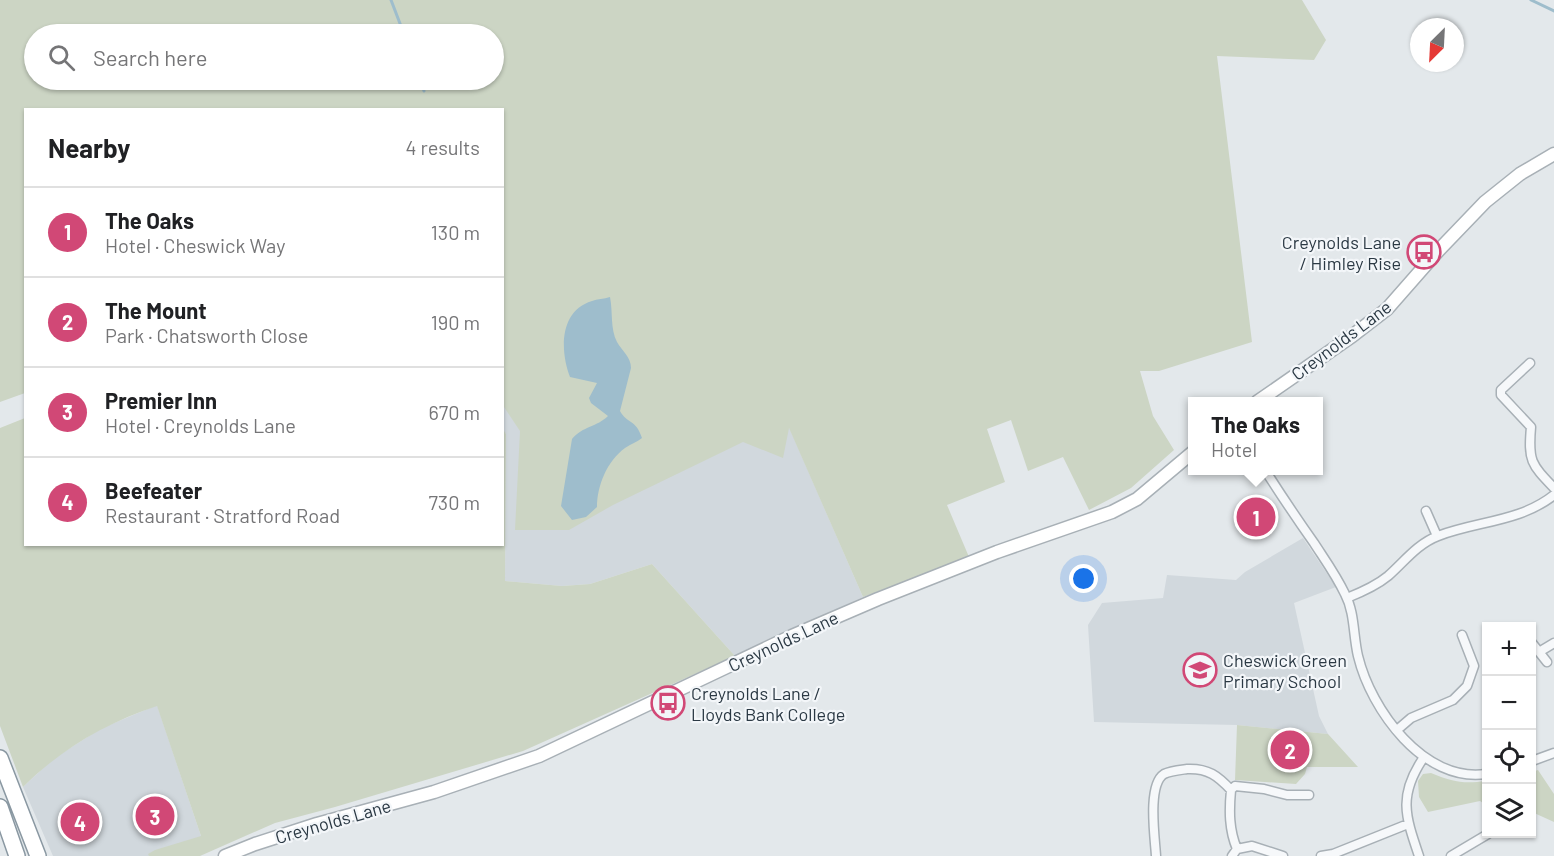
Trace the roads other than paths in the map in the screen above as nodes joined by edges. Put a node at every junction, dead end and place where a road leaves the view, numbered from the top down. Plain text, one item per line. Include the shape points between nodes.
1 (1554, 154) edge
2 (1530, 363) dead end
3 (1264, 397) edge
4 (1188, 456) edge
5 (1268, 475) edge
6 (1554, 488) edge
7 (1554, 495) edge
8 (1426, 511) dead end
9 (1437, 536) junction
10 (1347, 598) junction
11 (1462, 635) dead end
12 (1554, 643) edge
13 (1536, 648) edge
14 (1539, 652) junction
15 (1547, 662) dead end
16 (1397, 730) junction
17 (1554, 753) edge
18 (1425, 757) junction
19 (0, 758) edge
20 (1536, 760) edge
21 (1482, 774) edge
22 (1231, 790) junction
23 (1309, 795) dead end
24 (0, 807) edge
25 (1408, 824) junction
26 (1482, 838) edge
27 (1235, 853) edge
28 (1333, 855) edge
29 (17, 856) edge
30 (38, 856) edge
31 (225, 856) edge
32 (1156, 856) edge
33 (1283, 856) edge
34 (1321, 856) edge
35 (1419, 856) edge
36 (1451, 856) edge

1 - 3 street, Creynolds Lane via 1485,202 1388,309
2 - 6 street via 1501,390 1501,395 1531,427 1530,457
4 - 31 street, Creynolds Lane via 1137,499 1112,512 878,599 546,753
5 - 10 street via 1336,573
7 - 9 street via 1541,506 1519,514
8 - 9 street
9 - 10 street via 1407,556 1388,576
10 - 16 street via 1363,673 1378,706
11 - 16 street via 1474,666 1467,686 1453,700 1411,718
12 - 14 street
13 - 14 street
14 - 15 street
16 - 18 street
17 - 20 street
18 - 21 street via 1451,771
18 - 25 street via 1408,783
19 - 30 highway
22 - 23 street via 1244,786 1287,795
22 - 27 street via 1229,811
22 - 32 street via 1207,770 1165,774 1154,796
24 - 29 highway
25 - 28 street
25 - 35 street
26 - 36 street
27 - 33 street via 1252,846
28 - 34 street

